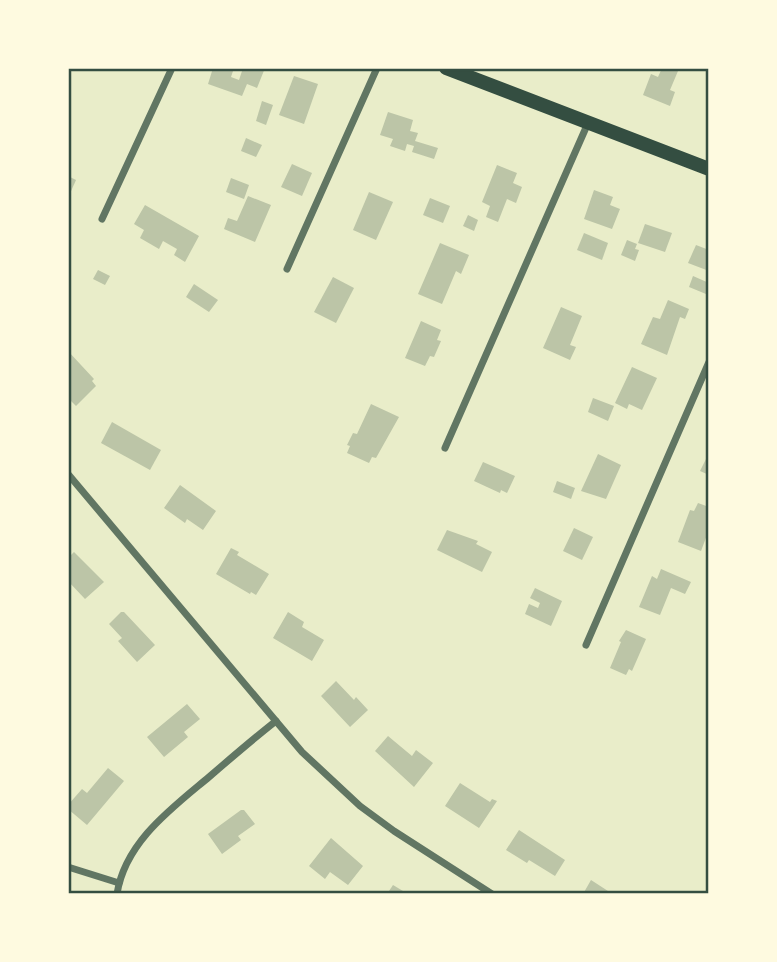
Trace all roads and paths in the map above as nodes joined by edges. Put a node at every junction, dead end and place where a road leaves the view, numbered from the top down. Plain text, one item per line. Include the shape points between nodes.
1 (172, 68) edge
2 (377, 68) edge
3 (446, 68) edge
4 (589, 122) junction
5 (709, 169) edge
6 (102, 219) dead end
7 (287, 269) dead end
8 (709, 362) edge
9 (446, 448) dead end
10 (68, 474) edge
11 (586, 645) dead end
12 (275, 720) junction
13 (68, 867) edge
14 (119, 883) junction
15 (117, 894) edge
16 (492, 894) edge

1 - 6 street
2 - 7 street
3 - 4 main road
4 - 5 main road
4 - 9 street
8 - 11 street
10 - 12 street
12 - 14 street via 170,809 132,854
12 - 16 street via 360,806
13 - 14 street
14 - 15 street

